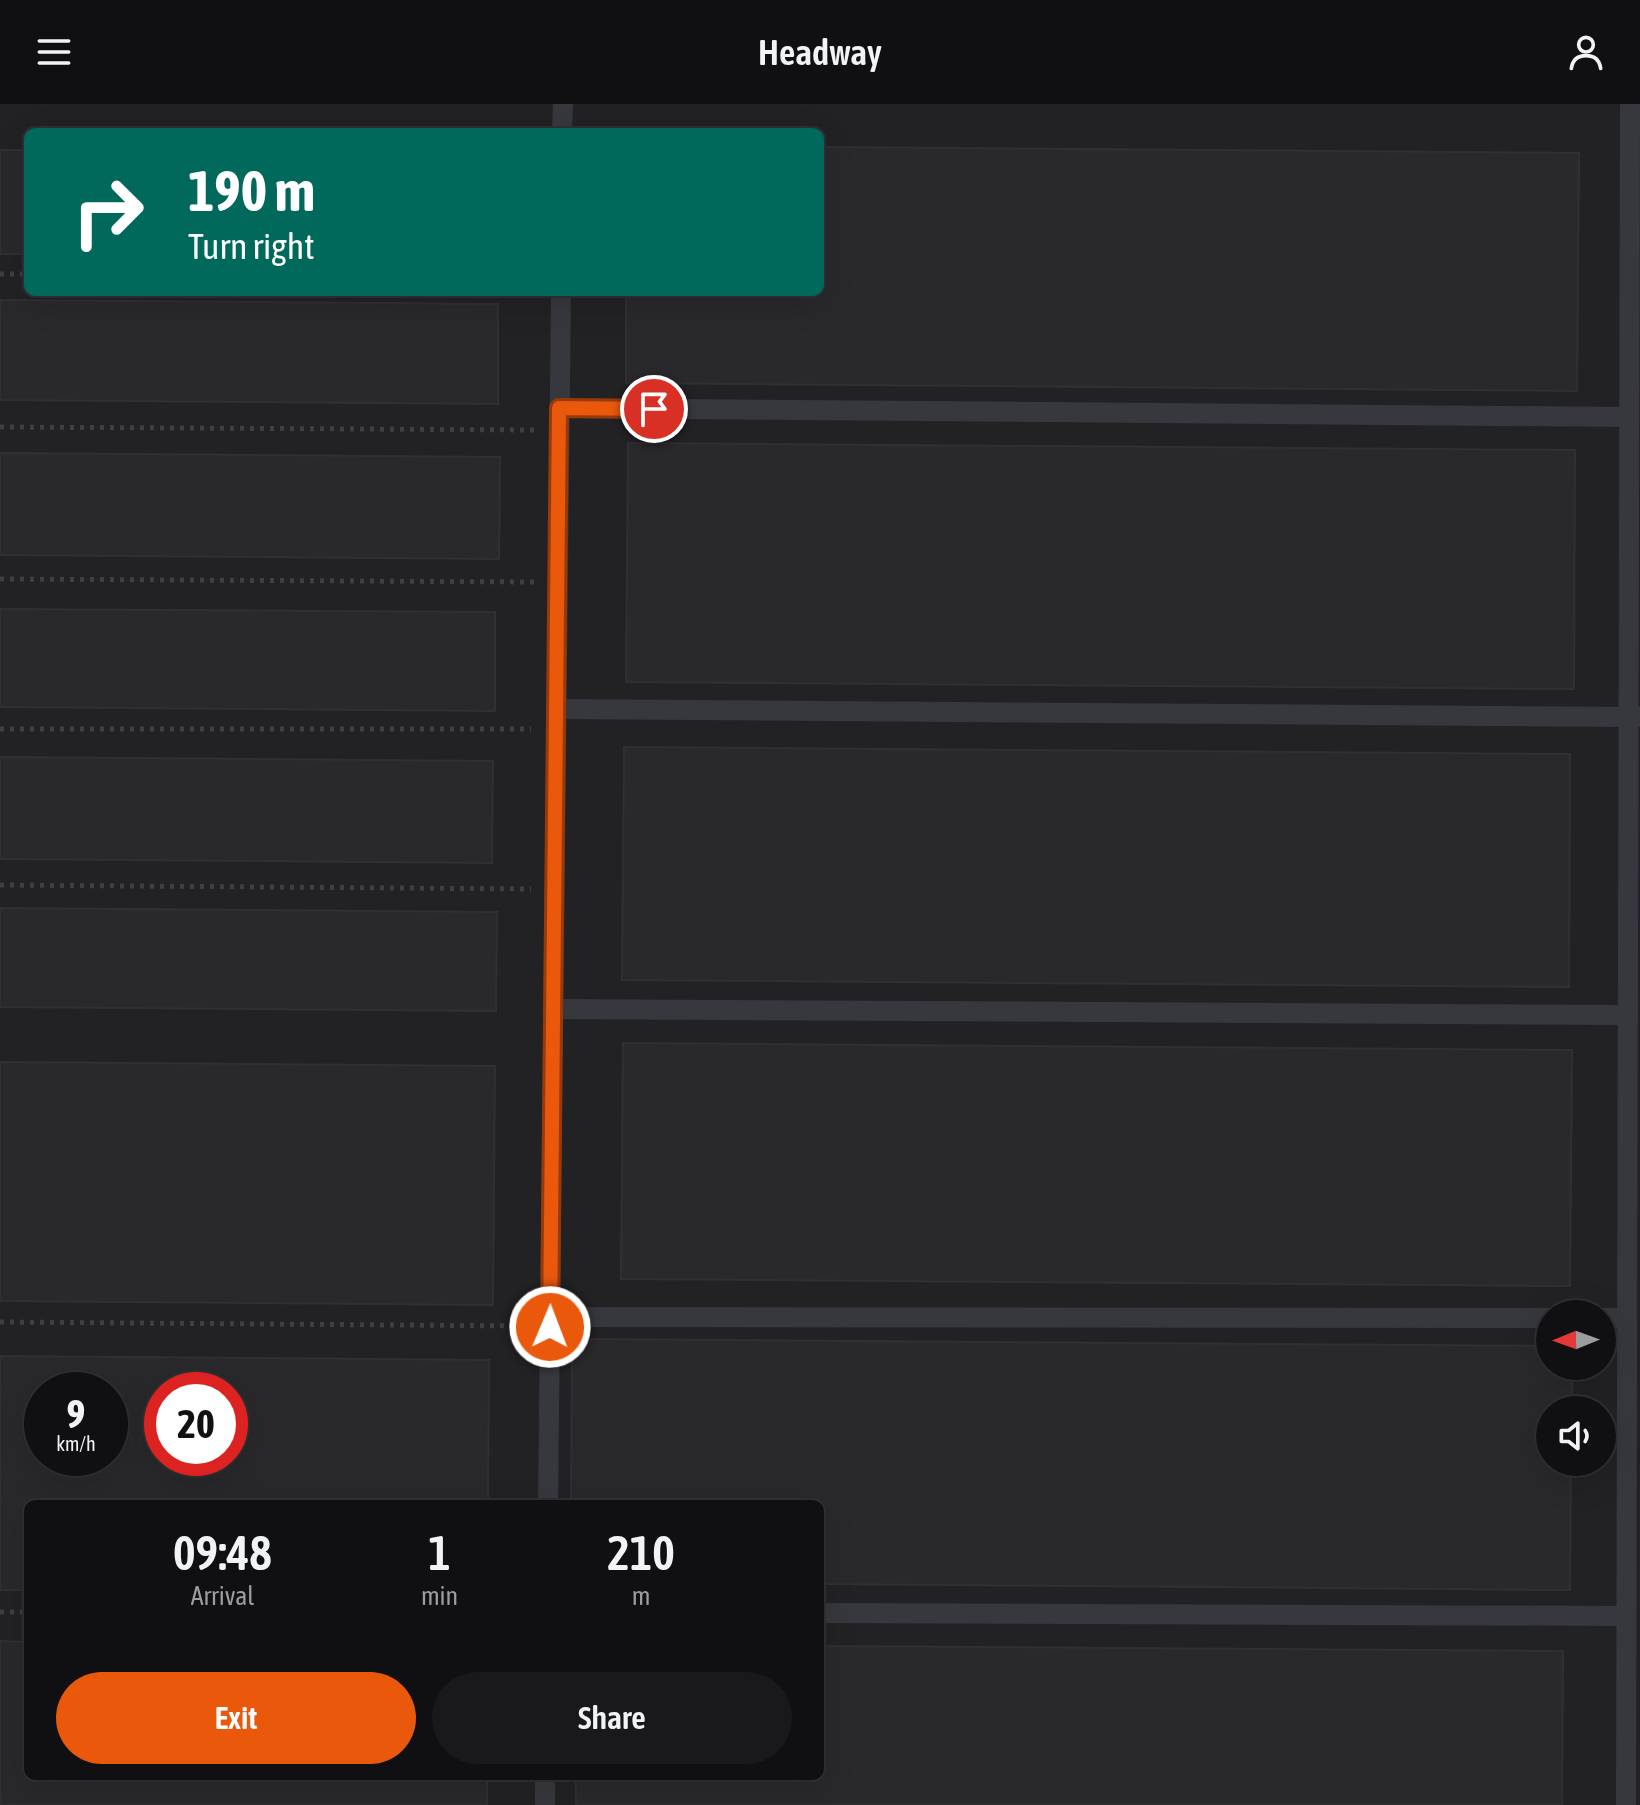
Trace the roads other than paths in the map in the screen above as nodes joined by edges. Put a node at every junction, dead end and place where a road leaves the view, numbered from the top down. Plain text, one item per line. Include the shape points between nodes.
1 (563, 104) edge
2 (1630, 104) edge
3 (562, 128) edge
4 (561, 296) edge
5 (559, 408) junction
6 (1629, 417) junction
7 (1634, 717) edge
8 (556, 719) junction
9 (553, 1009) junction
10 (1628, 1015) junction
11 (1536, 1318) edge
12 (1616, 1318) edge
13 (1627, 1318) junction
14 (550, 1322) junction
15 (548, 1500) edge
16 (824, 1613) edge
17 (1631, 1624) edge
18 (545, 1780) edge
19 (545, 1805) edge
20 (1626, 1805) edge

1 - 3 lane
2 - 6 lane
4 - 5 lane
5 - 6 lane
5 - 8 lane
6 - 7 lane
7 - 8 lane
7 - 10 lane
8 - 9 lane
9 - 10 lane
9 - 14 lane
10 - 13 lane
11 - 14 lane
12 - 13 lane
13 - 17 lane
14 - 15 lane
16 - 17 lane
17 - 20 lane
18 - 19 lane

